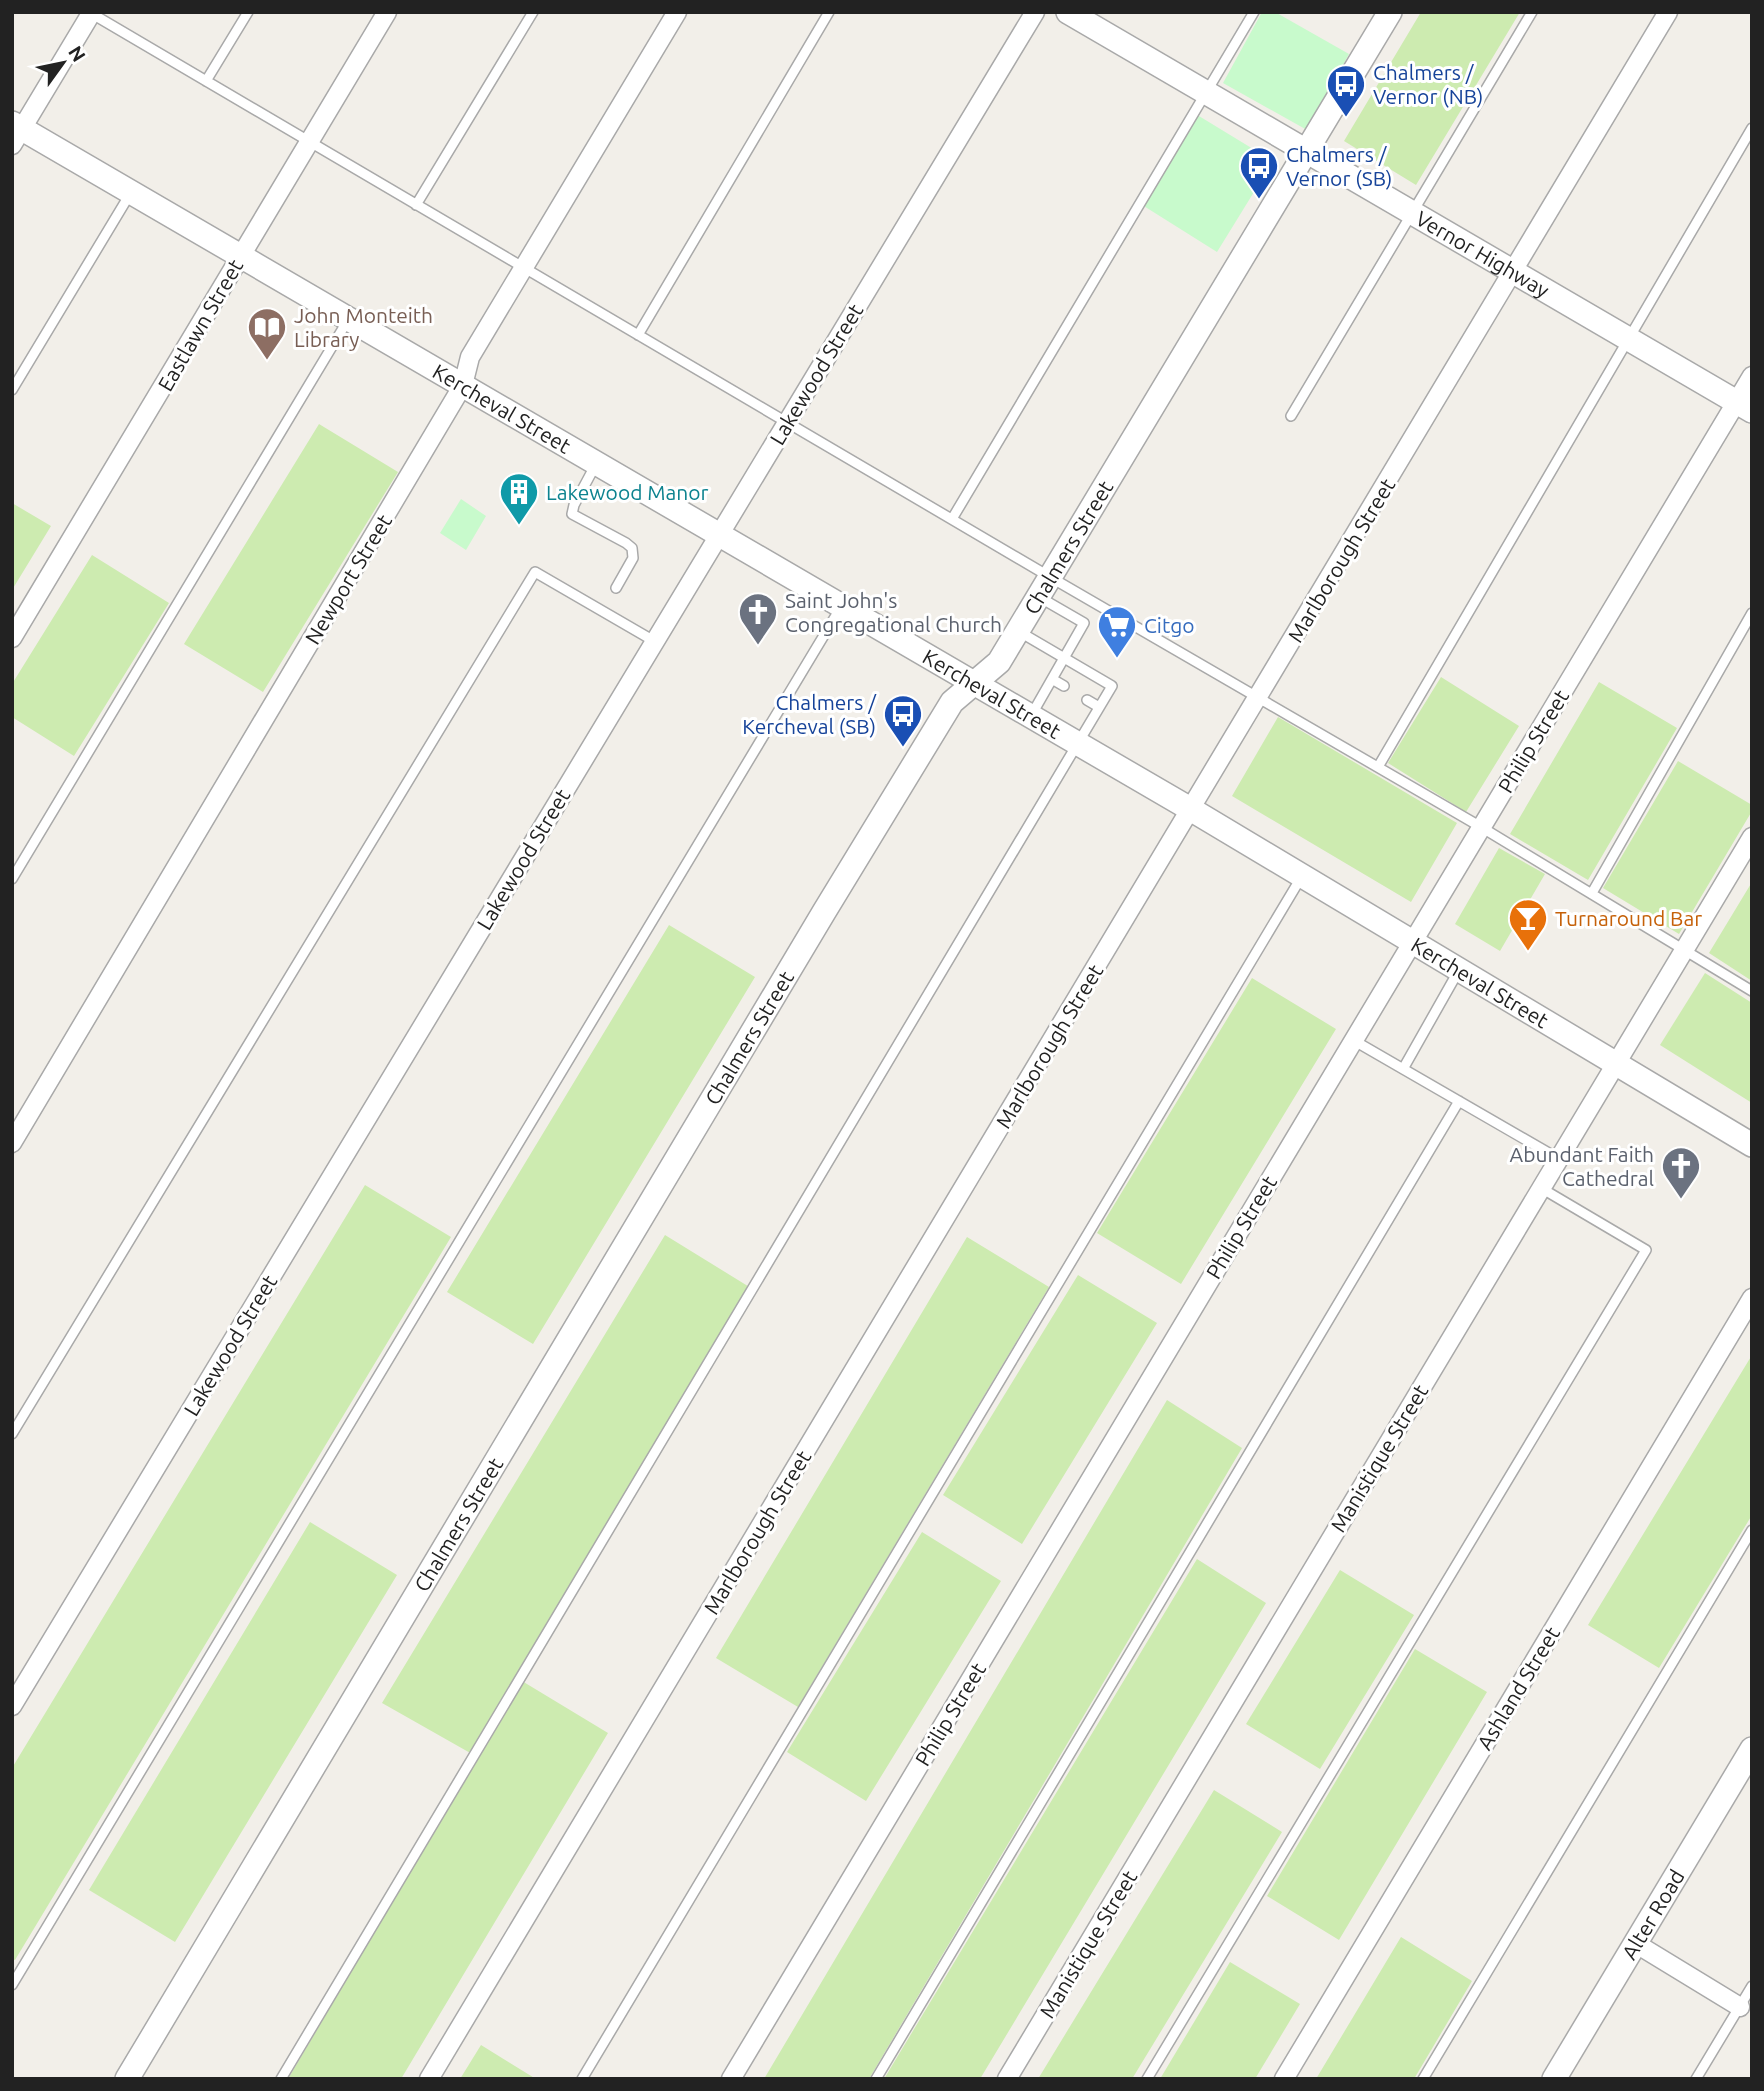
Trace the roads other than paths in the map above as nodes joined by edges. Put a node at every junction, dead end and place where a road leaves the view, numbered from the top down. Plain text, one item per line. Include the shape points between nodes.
1 (248, 12) edge
2 (387, 12) edge
3 (533, 12) edge
4 (677, 12) edge
5 (829, 12) edge
6 (1035, 12) edge
7 (1068, 12) edge
8 (1254, 12) edge
9 (1390, 12) edge
10 (1532, 12) edge
11 (1668, 12) edge
12 (91, 13) edge
13 (206, 81) junction
14 (1206, 92) junction
15 (1752, 128) edge
16 (16, 132) edge
17 (309, 142) junction
18 (1308, 151) junction
19 (131, 192) junction
20 (416, 205) junction
21 (1412, 212) junction
22 (242, 255) junction
23 (524, 268) junction
24 (1513, 271) junction
25 (349, 318) junction
26 (638, 335) junction
27 (1627, 338) junction
28 (1752, 376) edge
29 (463, 385) junction
30 (12, 390) edge
31 (1744, 407) edge
32 (1291, 416) dead end
33 (786, 422) junction
34 (597, 463) junction
35 (952, 519) junction
36 (719, 534) junction
37 (1050, 577) junction
38 (616, 588) dead end
39 (1038, 597) junction
40 (841, 606) junction
41 (1752, 613) edge
42 (1018, 631) junction
43 (12, 638) edge
44 (654, 641) junction
45 (1065, 658) junction
46 (1052, 679) junction
47 (975, 683) junction
48 (1064, 686) dead end
49 (1258, 698) junction
50 (1087, 700) dead end
51 (1100, 707) junction
52 (1031, 716) junction
53 (1078, 744) junction
54 (1378, 767) junction
55 (1192, 810) junction
56 (1481, 827) junction
57 (1752, 837) edge
58 (1303, 875) junction
59 (12, 878) edge
60 (1592, 893) junction
61 (1413, 940) junction
62 (1685, 949) junction
63 (1460, 969) junction
64 (1752, 991) edge
65 (1353, 1040) junction
66 (1617, 1063) junction
67 (1403, 1069) junction
68 (1459, 1101) junction
69 (12, 1143) edge
70 (1752, 1145) edge
71 (1559, 1159) junction
72 (1541, 1188) junction
73 (1752, 1298) edge
74 (12, 1434) edge
75 (1752, 1530) edge
76 (12, 1706) edge
77 (1752, 1749) edge
78 (1635, 1943) junction
79 (12, 1985) edge
80 (1752, 1986) edge
81 (1747, 2011) edge
82 (128, 2079) edge
83 (281, 2079) edge
84 (429, 2079) edge
85 (582, 2079) edge
86 (731, 2079) edge
87 (876, 2079) edge
88 (1007, 2079) edge
89 (1147, 2079) edge
90 (1284, 2079) edge
91 (1423, 2079) edge
92 (1554, 2079) edge
93 (1696, 2079) edge

1 - 13 lane
2 - 17 street, Eastlawn Street
3 - 20 lane
4 - 23 street, Newport Street
5 - 26 lane
6 - 33 street, Lakewood Street
7 - 14 street, Vernor Highway
8 - 14 lane
9 - 18 street, Chalmers Street
10 - 21 lane
11 - 24 street, Marlborough Street
12 - 13 lane
12 - 16 street
13 - 17 lane
14 - 18 street, Vernor Highway
14 - 35 lane
15 - 27 lane
16 - 19 street, Kercheval Street
17 - 20 lane
17 - 22 street, Eastlawn Street
18 - 21 street, Vernor Highway
18 - 37 street, Chalmers Street
19 - 22 street, Kercheval Street
19 - 30 lane
20 - 23 lane
21 - 24 street, Vernor Highway
21 - 32 lane
22 - 25 street, Kercheval Street
22 - 43 street, Eastlawn Street
23 - 26 lane
23 - 29 street, Newport Street via 470,357
24 - 27 street, Vernor Highway
24 - 49 street, Marlborough Street
25 - 29 street, Kercheval Street
25 - 59 lane
26 - 33 lane
27 - 31 street, Vernor Highway
27 - 54 lane
28 - 31 street, Philip Street
29 - 34 street, Kercheval Street
29 - 69 street, Newport Street
31 - 56 street, Philip Street
33 - 35 lane
33 - 36 street, Lakewood Street
34 - 36 street, Kercheval Street
34 - 38 lane via 572,513 632,548 633,558
35 - 37 lane
36 - 40 street, Kercheval Street
36 - 44 street, Lakewood Street
37 - 39 street, Chalmers Street
37 - 49 lane
39 - 42 street, Chalmers Street
39 - 45 lane via 1084,623
40 - 47 street, Kercheval Street
40 - 79 lane
41 - 60 lane
42 - 45 lane
42 - 47 street, Chalmers Street via 999,663
44 - 74 lane via 535,572
44 - 76 street, Lakewood Street
45 - 46 lane
45 - 51 lane via 1112,686
46 - 48 lane
46 - 52 lane
47 - 52 street, Kercheval Street
47 - 82 street, Chalmers Street via 952,702 851,867
49 - 54 lane
49 - 55 street, Marlborough Street
50 - 51 lane
51 - 53 lane
52 - 53 street, Kercheval Street
53 - 55 street, Kercheval Street
53 - 83 lane
54 - 56 lane
55 - 58 street, Kercheval Street
55 - 84 street, Marlborough Street
56 - 60 lane
56 - 61 street, Philip Street
57 - 62 street, Manistique Street
58 - 61 street, Kercheval Street
58 - 85 lane
60 - 62 lane
61 - 63 street, Kercheval Street
61 - 65 street, Philip Street
62 - 64 lane
62 - 66 street, Manistique Street
63 - 66 street, Kercheval Street
63 - 67 lane
65 - 67 lane
65 - 86 street, Philip Street
66 - 70 street, Kercheval Street
66 - 71 street, Manistique Street
67 - 68 lane
68 - 71 lane
68 - 87 lane
71 - 72 street, Manistique Street
72 - 88 street, Manistique Street
72 - 89 lane via 1646,1251
73 - 90 street, Ashland Street
75 - 91 lane
77 - 78 street, Alter Road
78 - 81 street
78 - 92 street, Alter Road
80 - 81 lane
81 - 93 lane

